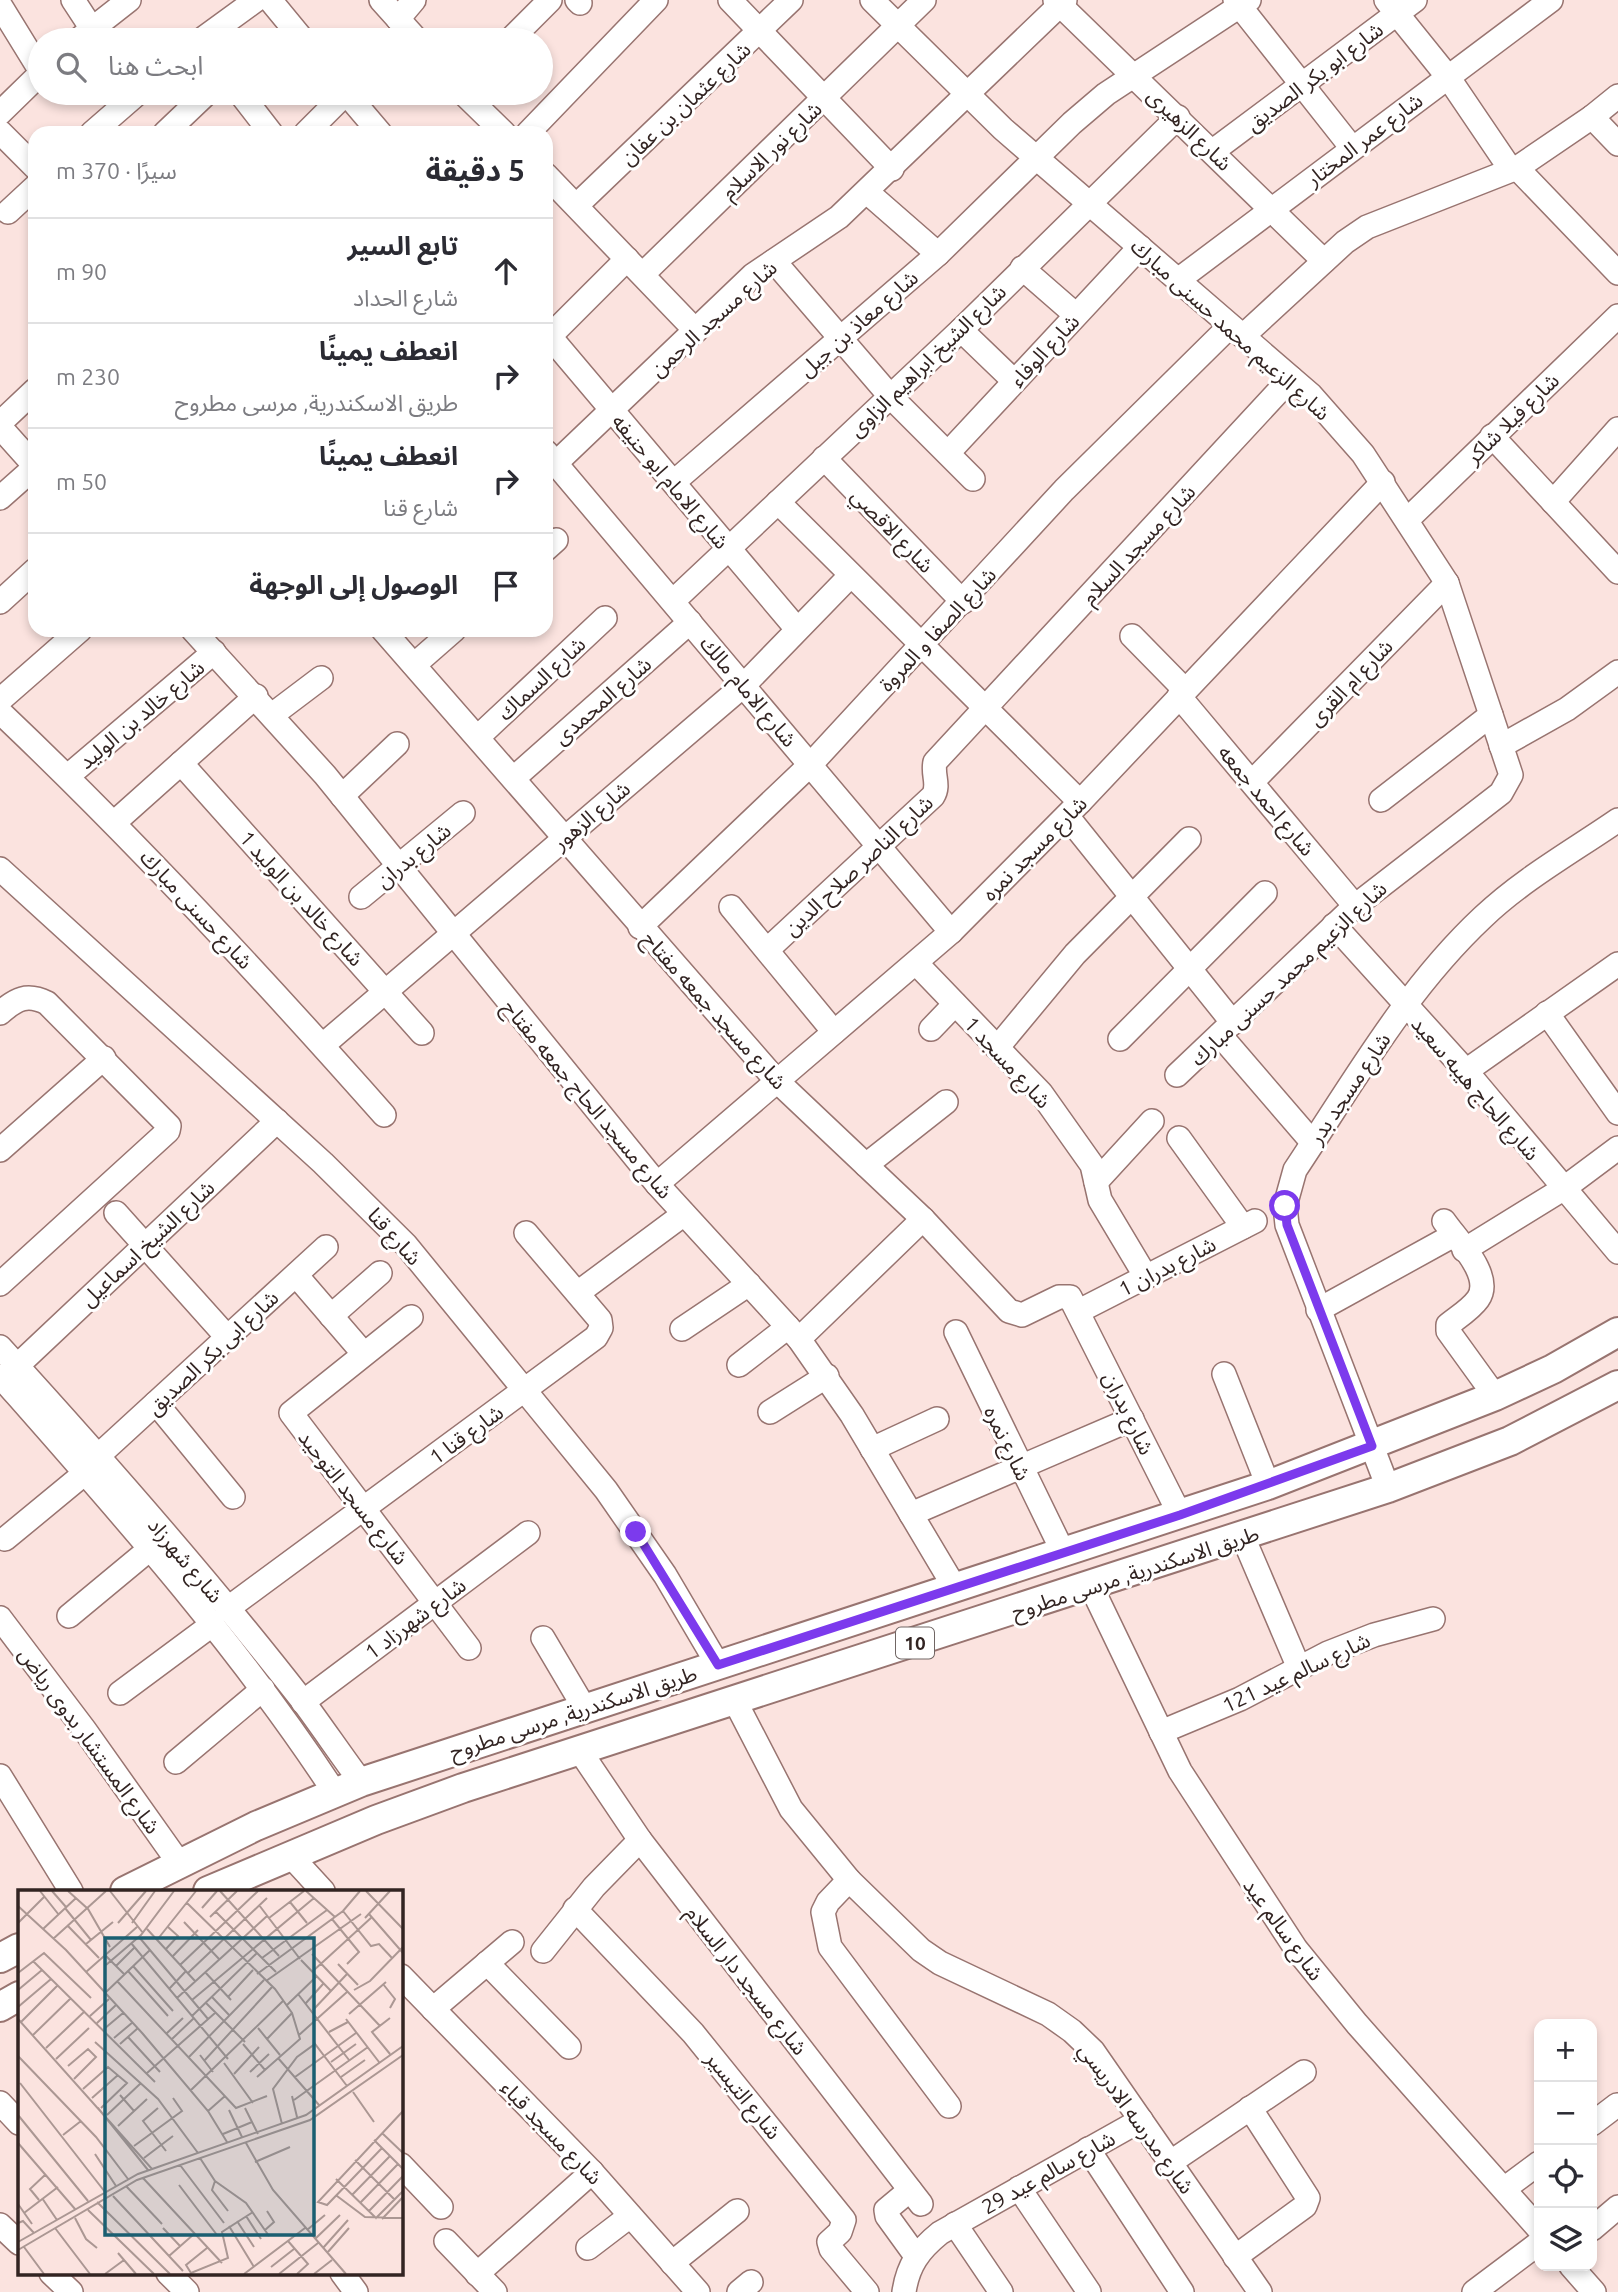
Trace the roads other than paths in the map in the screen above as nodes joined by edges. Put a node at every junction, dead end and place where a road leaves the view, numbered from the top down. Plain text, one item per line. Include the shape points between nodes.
1 (73, 0) edge
2 (128, 0) edge
3 (256, 0) edge
4 (270, 0) edge
5 (381, 0) edge
6 (414, 0) edge
7 (550, 0) edge
8 (656, 0) edge
9 (730, 0) edge
10 (791, 0) edge
11 (872, 0) edge
12 (924, 0) edge
13 (1550, 0) edge
14 (1060, 2) edge
15 (1241, 2) edge
16 (1400, 4) edge
17 (0, 5) edge
18 (398, 19) junction
19 (899, 26) junction
20 (83, 28) edge
21 (94, 28) edge
22 (218, 28) edge
23 (293, 28) edge
24 (406, 28) edge
25 (522, 28) edge
26 (761, 31) junction
27 (28, 52) edge
28 (1134, 75) junction
29 (1448, 77) junction
30 (1303, 83) junction
31 (28, 84) edge
32 (967, 95) junction
33 (1618, 96) edge
34 (824, 99) junction
35 (124, 105) edge
36 (194, 105) edge
37 (249, 105) edge
38 (334, 105) edge
39 (356, 105) edge
40 (476, 105) edge
41 (0, 113) edge
42 (1178, 117) junction
43 (1592, 117) junction
44 (100, 126) edge
45 (172, 126) edge
46 (266, 126) edge
47 (313, 126) edge
48 (374, 126) edge
49 (497, 126) edge
50 (534, 126) edge
51 (0, 132) edge
52 (1618, 144) edge
53 (1352, 148) junction
54 (1213, 151) junction
55 (1037, 158) junction
56 (28, 160) edge
57 (892, 169) junction
58 (1514, 169) junction
59 (553, 182) edge
60 (867, 192) junction
61 (28, 193) edge
62 (1089, 204) junction
63 (577, 205) junction
64 (1272, 207) junction
65 (8, 212) dead end
66 (1140, 247) junction
67 (938, 254) junction
68 (1614, 260) edge
69 (774, 261) junction
70 (1324, 261) junction
71 (635, 266) junction
72 (1023, 268) junction
73 (1178, 280) junction
74 (1076, 315) junction
75 (1618, 316) edge
76 (961, 330) junction
77 (553, 331) edge
78 (696, 331) junction
79 (1236, 331) junction
80 (840, 338) junction
81 (553, 343) edge
82 (1291, 378) junction
83 (1014, 381) junction
84 (890, 396) junction
85 (28, 397) edge
86 (611, 410) junction
87 (0, 425) edge
88 (1618, 429) edge
89 (1492, 436) junction
90 (947, 453) junction
91 (553, 455) edge
92 (824, 458) junction
93 (28, 459) edge
94 (553, 459) edge
95 (28, 473) edge
96 (973, 478) dead end
97 (674, 482) junction
98 (1383, 482) junction
99 (0, 498) edge
100 (778, 502) junction
101 (1553, 502) junction
102 (1407, 520) junction
103 (729, 548) junction
104 (1614, 560) edge
105 (28, 576) edge
106 (850, 576) junction
107 (1447, 583) junction
108 (673, 601) junction
109 (0, 602) edge
110 (963, 602) junction
111 (605, 618) dead end
112 (690, 622) junction
113 (797, 629) junction
114 (1132, 636) dead end
115 (72, 637) edge
116 (200, 637) edge
117 (389, 637) edge
118 (446, 637) edge
119 (920, 647) junction
120 (214, 652) junction
121 (414, 665) junction
122 (1618, 672) edge
123 (321, 678) dead end
124 (744, 685) junction
125 (1182, 693) junction
126 (256, 696) junction
127 (0, 700) edge
128 (986, 710) junction
129 (0, 712) edge
130 (272, 715) junction
131 (1491, 715) junction
132 (478, 737) junction
133 (397, 744) dead end
134 (1501, 746) junction
135 (181, 762) junction
136 (811, 764) junction
137 (68, 776) junction
138 (514, 778) junction
139 (1253, 781) junction
140 (342, 796) junction
141 (1381, 800) dead end
142 (1073, 809) junction
143 (463, 813) dead end
144 (1618, 820) edge
145 (114, 822) junction
146 (563, 839) junction
147 (1189, 839) dead end
148 (881, 847) junction
149 (0, 869) edge
150 (399, 869) junction
151 (1265, 893) dead end
152 (1130, 895) junction
153 (361, 897) dead end
154 (1354, 906) junction
155 (731, 907) dead end
156 (1334, 925) junction
157 (640, 927) junction
158 (951, 932) junction
159 (452, 933) junction
160 (767, 950) junction
161 (917, 964) junction
162 (1618, 964) edge
163 (1189, 969) junction
164 (385, 990) junction
165 (955, 1004) junction
166 (1404, 1006) junction
167 (0, 1013) edge
168 (1547, 1013) junction
169 (931, 1029) dead end
170 (1227, 1029) junction
171 (834, 1032) junction
172 (422, 1033) dead end
173 (1120, 1039) dead end
174 (323, 1045) junction
175 (998, 1048) junction
176 (104, 1058) junction
177 (1466, 1070) junction
178 (1177, 1076) dead end
179 (776, 1080) junction
180 (946, 1102) dead end
181 (1618, 1113) edge
182 (384, 1115) dead end
183 (277, 1121) junction
184 (1152, 1121) dead end
185 (1179, 1139) dead end
186 (1313, 1143) junction
187 (1618, 1148) edge
188 (0, 1150) edge
189 (866, 1165) junction
190 (1096, 1182) junction
191 (657, 1184) junction
192 (1563, 1189) junction
193 (116, 1213) dead end
194 (684, 1214) junction
195 (923, 1219) junction
196 (526, 1233) dead end
197 (1454, 1235) junction
198 (145, 1246) junction
199 (326, 1247) dead end
200 (1618, 1252) edge
201 (380, 1273) dead end
202 (296, 1275) junction
203 (1146, 1277) junction
204 (0, 1284) edge
205 (749, 1284) junction
206 (579, 1292) junction
207 (1318, 1310) junction
208 (1079, 1311) junction
209 (331, 1316) junction
210 (411, 1317) dead end
211 (682, 1329) dead end
212 (956, 1332) dead end
213 (1618, 1332) edge
214 (794, 1333) junction
215 (228, 1338) junction
216 (0, 1347) edge
217 (364, 1354) junction
218 (739, 1365) dead end
219 (9, 1371) edge
220 (1224, 1374) dead end
221 (827, 1376) junction
222 (1618, 1385) edge
223 (523, 1392) junction
224 (1495, 1396) junction
225 (156, 1403) junction
226 (770, 1412) dead end
227 (937, 1419) dead end
228 (1132, 1419) junction
229 (1372, 1446) junction
230 (872, 1448) junction
231 (92, 1465) junction
232 (1020, 1467) junction
233 (1268, 1485) junction
234 (1388, 1488) junction
235 (233, 1497) dead end
236 (365, 1508) junction
237 (911, 1514) junction
238 (1180, 1515) junction
239 (528, 1533) dead end
240 (1243, 1537) junction
241 (5, 1539) dead end
242 (150, 1548) junction
243 (1063, 1552) junction
244 (1091, 1586) junction
245 (955, 1588) junction
246 (434, 1603) junction
247 (69, 1616) dead end
248 (220, 1616) junction
249 (0, 1618) edge
250 (1433, 1619) dead end
251 (542, 1637) dead end
252 (469, 1648) dead end
253 (718, 1665) junction
254 (1299, 1668) junction
255 (263, 1689) junction
256 (120, 1693) dead end
257 (735, 1701) junction
258 (303, 1702) junction
259 (585, 1709) junction
260 (1161, 1732) junction
261 (580, 1751) junction
262 (176, 1762) dead end
263 (0, 1776) edge
264 (361, 1782) junction
265 (335, 1793) junction
266 (640, 1840) junction
267 (290, 1855) junction
268 (179, 1863) junction
269 (849, 1880) junction
270 (70, 1890) edge
271 (127, 1890) edge
272 (210, 1890) edge
273 (322, 1890) edge
274 (575, 1909) junction
275 (512, 1942) dead end
276 (18, 1949) edge
277 (543, 1951) dead end
278 (0, 1958) edge
279 (487, 1963) junction
280 (402, 1981) edge
281 (18, 1997) edge
282 (0, 2007) edge
283 (433, 2008) junction
284 (569, 2048) dead end
285 (1304, 2071) dead end
286 (0, 2103) edge
287 (1617, 2105) edge
288 (950, 2106) dead end
289 (1250, 2108) junction
290 (1141, 2120) junction
291 (1597, 2120) edge
292 (18, 2122) edge
293 (1088, 2149) junction
294 (1171, 2162) junction
295 (402, 2166) edge
296 (1534, 2167) edge
297 (592, 2172) junction
298 (1019, 2188) junction
299 (1504, 2189) junction
300 (441, 2207) dead end
301 (1618, 2207) edge
302 (737, 2211) dead end
303 (631, 2216) junction
304 (1534, 2223) edge
305 (955, 2224) junction
306 (0, 2225) edge
307 (1597, 2226) edge
308 (446, 2241) dead end
309 (18, 2243) edge
310 (588, 2248) dead end
311 (1534, 2248) edge
312 (916, 2256) junction
313 (1235, 2257) junction
314 (672, 2263) junction
315 (1575, 2271) edge
316 (52, 2274) edge
317 (169, 2274) edge
318 (343, 2274) edge
319 (477, 2274) junction
320 (690, 2289) edge
321 (71, 2292) edge
322 (187, 2292) edge
323 (356, 2292) edge
324 (495, 2292) edge
325 (867, 2292) edge
326 (904, 2292) edge
327 (1000, 2292) edge
328 (1089, 2292) edge
329 (1182, 2292) edge
330 (1260, 2292) edge
331 (1474, 2292) edge
332 (1594, 2292) edge

1 - 20 street
2 - 21 street
3 - 22 street
4 - 23 street
5 - 18 street
6 - 18 street
7 - 25 street
8 - 50 street
9 - 26 street
10 - 26 street, شارع عثمان بن عفان
11 - 19 street, شارع الزعيم محمد حسنى مبارك
12 - 19 street, شارع نور الاسلام
13 - 29 street, شارع عمر المختار
14 - 28 street, شارع الزهيرى
14 - 32 street, شارع مسجد الرحمن
15 - 28 street, شارع معاذ بن جبل
15 - 30 street
16 - 29 street
16 - 30 street, شارع ابو بكر الصديق
17 - 27 street
18 - 24 street
19 - 32 street, شارع الزعيم محمد حسنى مبارك
19 - 34 street, شارع نور الاسلام
26 - 34 street
26 - 63 street, شارع عثمان بن عفان
28 - 42 street, شارع الزهيرى
28 - 55 street, شارع معاذ بن جبل via 1072,123
29 - 53 street, شارع عمر المختار
29 - 58 street
30 - 53 street
30 - 54 street, شارع ابو بكر الصديق
31 - 41 street
32 - 55 street, شارع الزعيم محمد حسنى مبارك
32 - 57 street, شارع مسجد الرحمن
33 - 43 street, شارع الصفا و المروة
34 - 57 street
34 - 71 street, شارع نور الاسلام
35 - 44 street
36 - 45 street
37 - 46 street
38 - 47 street
39 - 48 street
40 - 49 street
42 - 54 street, شارع الزهيرى
42 - 62 street, شارع الشيخ ابراهيم الزاوى
43 - 52 street
43 - 58 street, شارع الصفا و المروة
51 - 56 street
53 - 64 street, شارع عمر المختار
54 - 64 street, شارع الزهيرى
55 - 62 street, شارع الزعيم محمد حسنى مبارك
55 - 67 street, شارع معاذ بن جبل
57 - 60 street, شارع مسجد الرحمن
58 - 68 street
58 - 70 street, شارع الصفا و المروة via 1367,227
59 - 63 street
60 - 67 street
60 - 69 street, شارع مسجد الرحمن
61 - 65 street
62 - 66 street, شارع الزعيم محمد حسنى مبارك
62 - 72 street, شارع الشيخ ابراهيم الزاوى
63 - 71 street
64 - 70 street, شارع الزهيرى
64 - 73 street, شارع عمر المختار
66 - 73 street, شارع الزعيم محمد حسنى مبارك
66 - 74 street, شارع الوفاء
67 - 80 street, شارع معاذ بن جبل
69 - 78 street, شارع مسجد الرحمن via 753,275
69 - 80 street
70 - 79 street, شارع الصفا و المروة
71 - 77 street, شارع نور الاسلام
71 - 78 street
72 - 74 street
72 - 76 street, شارع الشيخ ابراهيم الزاوى
73 - 79 street, شارع الزعيم محمد حسنى مبارك
74 - 83 street, شارع الوفاء
75 - 89 street, شارع فيلا شاكر
76 - 83 street
76 - 84 street, شارع الشيخ ابراهيم الزاوى
78 - 86 street, شارع مسجد الرحمن
79 - 82 street, شارع الزعيم محمد حسنى مبارك
79 - 110 street, شارع الصفا و المروة via 1064,490
80 - 84 street
80 - 97 street, شارع معاذ بن جبل
81 - 86 street, شارع الامام ابو حنيفه
82 - 98 street, شارع الزعيم محمد حسنى مبارك via 1311,395
82 - 128 street, شارع مسجد السلام
83 - 90 street, شارع الوفاء
84 - 90 street
84 - 92 street, شارع الشيخ ابراهيم الزاوى
85 - 87 street
86 - 91 street, شارع مسجد الرحمن
86 - 97 street, شارع الامام ابو حنيفه
87 - 93 street
88 - 101 street
89 - 101 street
89 - 102 street, شارع فيلا شاكر
90 - 96 street
92 - 100 street, شارع الشيخ ابراهيم الزاوى
92 - 110 street, شارع الاقصي
94 - 108 street, شارع الامام مالك
95 - 99 street
97 - 103 street, شارع الامام ابو حنيفه
98 - 102 street, شارع الزعيم محمد حسنى مبارك
98 - 125 street, شارع مسجد نمره
100 - 103 street, شارع الشيخ ابراهيم الزاوى
100 - 106 street
101 - 104 street
102 - 107 street, شارع الزعيم محمد حسنى مبارك
103 - 108 street, شارع الشيخ ابراهيم الزاوى
103 - 113 street, شارع الامام ابو حنيفه
105 - 109 street
106 - 113 street, شارع الزهور
106 - 119 street
107 - 131 street, شارع الزعيم محمد حسنى مبارك
107 - 139 street, شارع ام القرى
108 - 112 street, شارع الامام مالك
110 - 119 street, شارع الصفا و المروة
111 - 132 street, شارع السماك
112 - 124 street, شارع الامام مالك
112 - 138 street, شارع المحمدى
113 - 124 street, شارع الزهور
114 - 125 street
115 - 127 street
116 - 120 street, شارع مسجد الحاج جمعه مفتاح
117 - 121 street, شارع مسجد جمعه مفتاح
118 - 121 street
119 - 128 street
119 - 136 street, شارع الصفا و المروة
120 - 126 street, شارع مسجد الحاج جمعه مفتاح
120 - 137 street, شارع خالد بن الوليد
121 - 132 street, شارع مسجد جمعه مفتاح
122 - 134 street via 1567,709
123 - 130 street
124 - 136 street, شارع الامام مالك
124 - 146 street, شارع الزهور
125 - 139 street, شارع احمد جمعه
125 - 142 street, شارع مسجد نمره
126 - 130 street, شارع مسجد الحاج جمعه مفتاح
126 - 135 street
128 - 142 street
128 - 148 street, شارع الناصر صلاح الدين via 935,762 933,796
129 - 137 street, شارع حسنى مبارك
130 - 140 street, شارع مسجد الحاج جمعه مفتاح
131 - 134 street, شارع الزعيم محمد حسنى مبارك
131 - 141 street
132 - 138 street, شارع مسجد جمعه مفتاح
133 - 140 street
134 - 154 street, شارع الزعيم محمد حسنى مبارك via 1511,775 1506,788
135 - 145 street
135 - 164 street, شارع خالد بن الوليد 1
136 - 148 street, شارع الامام مالك
136 - 157 street, شارع الصفا و المروة
137 - 145 street, شارع حسنى مبارك
138 - 146 street, شارع مسجد جمعه مفتاح
139 - 154 street, شارع احمد جمعه
140 - 150 street, شارع مسجد الحاج جمعه مفتاح
142 - 152 street
142 - 158 street, شارع مسجد نمره
143 - 150 street, شارع بدران
144 - 166 street, شارع مسجد بدر via 1482,917
145 - 174 street, شارع حسنى مبارك
146 - 157 street, شارع مسجد جمعه مفتاح
146 - 159 street, شارع الزهور
147 - 152 street
148 - 158 street, شارع الامام مالك
148 - 160 street, شارع الناصر صلاح الدين
149 - 183 street, شارع قنا
150 - 153 street, شارع بدران
150 - 159 street, شارع مسجد الحاج جمعه مفتاح
151 - 163 street
152 - 163 street
152 - 175 street
154 - 156 street, شارع الزعيم محمد حسنى مبارك
155 - 160 street
156 - 166 street, شارع الحاج هيبه سعيد
156 - 170 street, شارع الزعيم محمد حسنى مبارك
157 - 179 street, شارع مسجد جمعه مفتاح
158 - 161 street, شارع مسجد نمره
159 - 164 street, شارع الزهور
159 - 191 street, شارع مسجد الحاج جمعه مفتاح
160 - 171 street
161 - 165 street, شارع مسجد 1
161 - 171 street, شارع مسجد نمره
162 - 168 street
163 - 170 street
163 - 173 street
164 - 172 street, شارع خالد بن الوليد 1
164 - 174 street, شارع الزهور
165 - 169 street
165 - 175 street, شارع مسجد 1
166 - 177 street, شارع الحاج هيبه سعيد
166 - 186 street, شارع مسجد بدر
167 - 176 street via 23,997 36,997
168 - 177 street
168 - 181 street
170 - 178 street, شارع الزعيم محمد حسنى مبارك
170 - 186 street
171 - 179 street, شارع مسجد نمره
174 - 182 street, شارع حسنى مبارك
175 - 190 street, شارع مسجد 1 via 1041,1093 1092,1165
176 - 188 street
176 - 204 street via 168,1122 168,1131
177 - 192 street, شارع الحاج هيبه سعيد
179 - 189 street, شارع مسجد جمعه مفتاح
179 - 191 street, شارع مسجد نمره
180 - 189 street
183 - 198 street, شارع الشيخ اسماعيل
183 - 223 street, شارع قنا via 406,1245
184 - 190 street
185 - 203 street, شارع بدران 1 via 1249,1224
186 - 207 street, شارع مسجد بدر via 1295,1170 1285,1206 1287,1225
187 - 192 street
189 - 195 street, شارع مسجد جمعه مفتاح
190 - 203 street, شارع مسجد 1 via 1100,1200
191 - 194 street, شارع مسجد الحاج جمعه مفتاح
192 - 197 street
192 - 200 street, شارع الحاج هيبه سعيد
193 - 198 street
194 - 205 street, شارع مسجد الحاج جمعه مفتاح
194 - 206 street
195 - 208 street, شارع مسجد جمعه مفتاح via 1015,1315 1065,1296
195 - 214 street
196 - 206 street, شارع قنا 1
197 - 207 street
197 - 224 street via 1482,1279 1482,1290 1448,1325 1448,1331
198 - 215 street
198 - 219 street, شارع الشيخ اسماعيل
199 - 202 street, شارع ابى بكر الصديق
201 - 209 street
202 - 209 street
202 - 215 street, شارع ابى بكر الصديق
203 - 208 street, شارع بدران 1
205 - 211 street
205 - 214 street, شارع مسجد الحاج جمعه مفتاح
206 - 223 street, شارع قنا 1 via 600,1320 596,1337
207 - 229 street, شارع مسجد بدر
208 - 228 street, شارع بدران
209 - 217 street
210 - 217 street, شارع مسجد التوحيد
212 - 232 street, شارع نمره
213 - 224 main road, طريق الاسكندرية, مرسى مطروح / 10
214 - 218 street
214 - 221 street, شارع مسجد الحاج جمعه مفتاح
215 - 225 street, شارع ابى بكر الصديق
216 - 219 street, شارع شهرزاد
217 - 236 street, شارع مسجد التوحيد via 291,1413
219 - 231 street, شارع شهرزاد
220 - 233 street
221 - 226 street
221 - 230 street, شارع مسجد الحاج جمعه مفتاح
222 - 234 main road, طريق الاسكندرية, مرسى مطروح / 10 via 1510,1441
223 - 236 street, شارع قنا 1
223 - 253 street, شارع قنا via 636,1532
224 - 229 main road, طريق الاسكندرية, مرسى مطروح / 10
225 - 231 street, شارع ابى بكر الصديق
225 - 235 street
227 - 230 street
228 - 232 street
228 - 238 street, شارع بدران
229 - 233 main road, طريق الاسكندرية, مرسى مطروح / 10
229 - 234 street, شارع مسجد بدر
230 - 237 street, شارع مسجد الحاج جمعه مفتاح
231 - 241 street, شارع ابى بكر الصديق
231 - 242 street, شارع شهرزاد
231 - 248 street, شارع شهرزاد
232 - 237 street
232 - 243 street, شارع نمره
233 - 238 main road, طريق الاسكندرية, مرسى مطروح / 10
234 - 240 main road, طريق الاسكندرية, مرسى مطروح / 10
236 - 246 street, شارع مسجد التوحيد
236 - 248 street, شارع قنا 1
237 - 245 street, شارع مسجد الحاج جمعه مفتاح
238 - 243 main road, طريق الاسكندرية, مرسى مطروح / 10
239 - 246 street, شارع شهرزاد 1
240 - 244 main road, طريق الاسكندرية, مرسى مطروح / 10
240 - 254 street
242 - 247 street
242 - 248 street, شارع شهرزاد
243 - 245 main road, طريق الاسكندرية, مرسى مطروح / 10
244 - 257 main road, طريق الاسكندرية, مرسى مطروح / 10
244 - 260 street, شارع سالم عيد
245 - 253 main road, طريق الاسكندرية, مرسى مطروح / 10
246 - 252 street, شارع مسجد التوحيد
246 - 258 street, شارع شهرزاد 1
248 - 255 street, شارع شهرزاد
248 - 256 street, شارع قنا 1
248 - 258 street, شارع شهرزاد
249 - 268 street, شارع المستشار بدوى رياض
250 - 254 street, شارع سالم عيد 121 via 1374,1635
251 - 259 street
253 - 259 main road, طريق الاسكندرية, مرسى مطروح / 10
254 - 260 street, شارع سالم عيد 121
255 - 262 street
255 - 265 street, شارع شهرزاد
257 - 261 main road, طريق الاسكندرية, مرسى مطروح / 10
257 - 269 street, شارع مدرسه الادريسي via 791,1809
258 - 264 street, شارع شهرزاد
259 - 264 main road, طريق الاسكندرية, مرسى مطروح / 10
260 - 299 street, شارع سالم عيد via 1180,1771 1296,1948
261 - 266 street, شارع مسجد دار السلام
261 - 267 main road, طريق الاسكندرية, مرسى مطروح / 10 via 463,1788
263 - 270 street
264 - 265 main road, طريق الاسكندرية, مرسى مطروح / 10
265 - 268 main road, طريق الاسكندرية, مرسى مطروح / 10
266 - 274 street
266 - 312 street, شارع مسجد دار السلام via 916,2197 890,2206 887,2216
267 - 272 main road, طريق الاسكندرية, مرسى مطروح / 10
267 - 273 street
268 - 271 main road, طريق الاسكندرية, مرسى مطروح / 10
269 - 288 street via 824,1912 830,1947
269 - 290 street, شارع مدرسه الادريسي via 940,1963 1048,2014 1072,2031 1093,2051
274 - 277 street
274 - 325 street, شارع التيسير via 694,2033 844,2220 829,2242 831,2249
275 - 279 street
276 - 278 main road
279 - 283 street
279 - 284 street
280 - 283 street, شارع مسجد قباء
281 - 282 main road
283 - 297 street, شارع مسجد قباء
285 - 289 street
286 - 292 street
287 - 291 street
289 - 294 street
289 - 313 street via 1308,2198 1305,2206
290 - 293 street, شارع سالم عيد 29
290 - 294 street, شارع مدرسه الادريسي
293 - 298 street, شارع سالم عيد 29
293 - 329 street
294 - 313 street, شارع مدرسه الادريسي
295 - 300 street
296 - 299 street
297 - 303 street, شارع مسجد قباء
297 - 319 street
298 - 305 street, شارع سالم عيد 29
298 - 328 street
299 - 304 street, شارع سالم عيد
301 - 307 street
302 - 314 street
303 - 310 street
303 - 314 street, شارع مسجد قباء
305 - 312 street, شارع سالم عيد 29
305 - 327 street
306 - 309 street
308 - 319 street
311 - 331 street
312 - 326 street via 907,2271
313 - 330 street, شارع مدرسه الادريسي
314 - 320 street, شارع مسجد قباء
315 - 332 street
316 - 321 street
317 - 322 street
318 - 323 street
319 - 324 street

